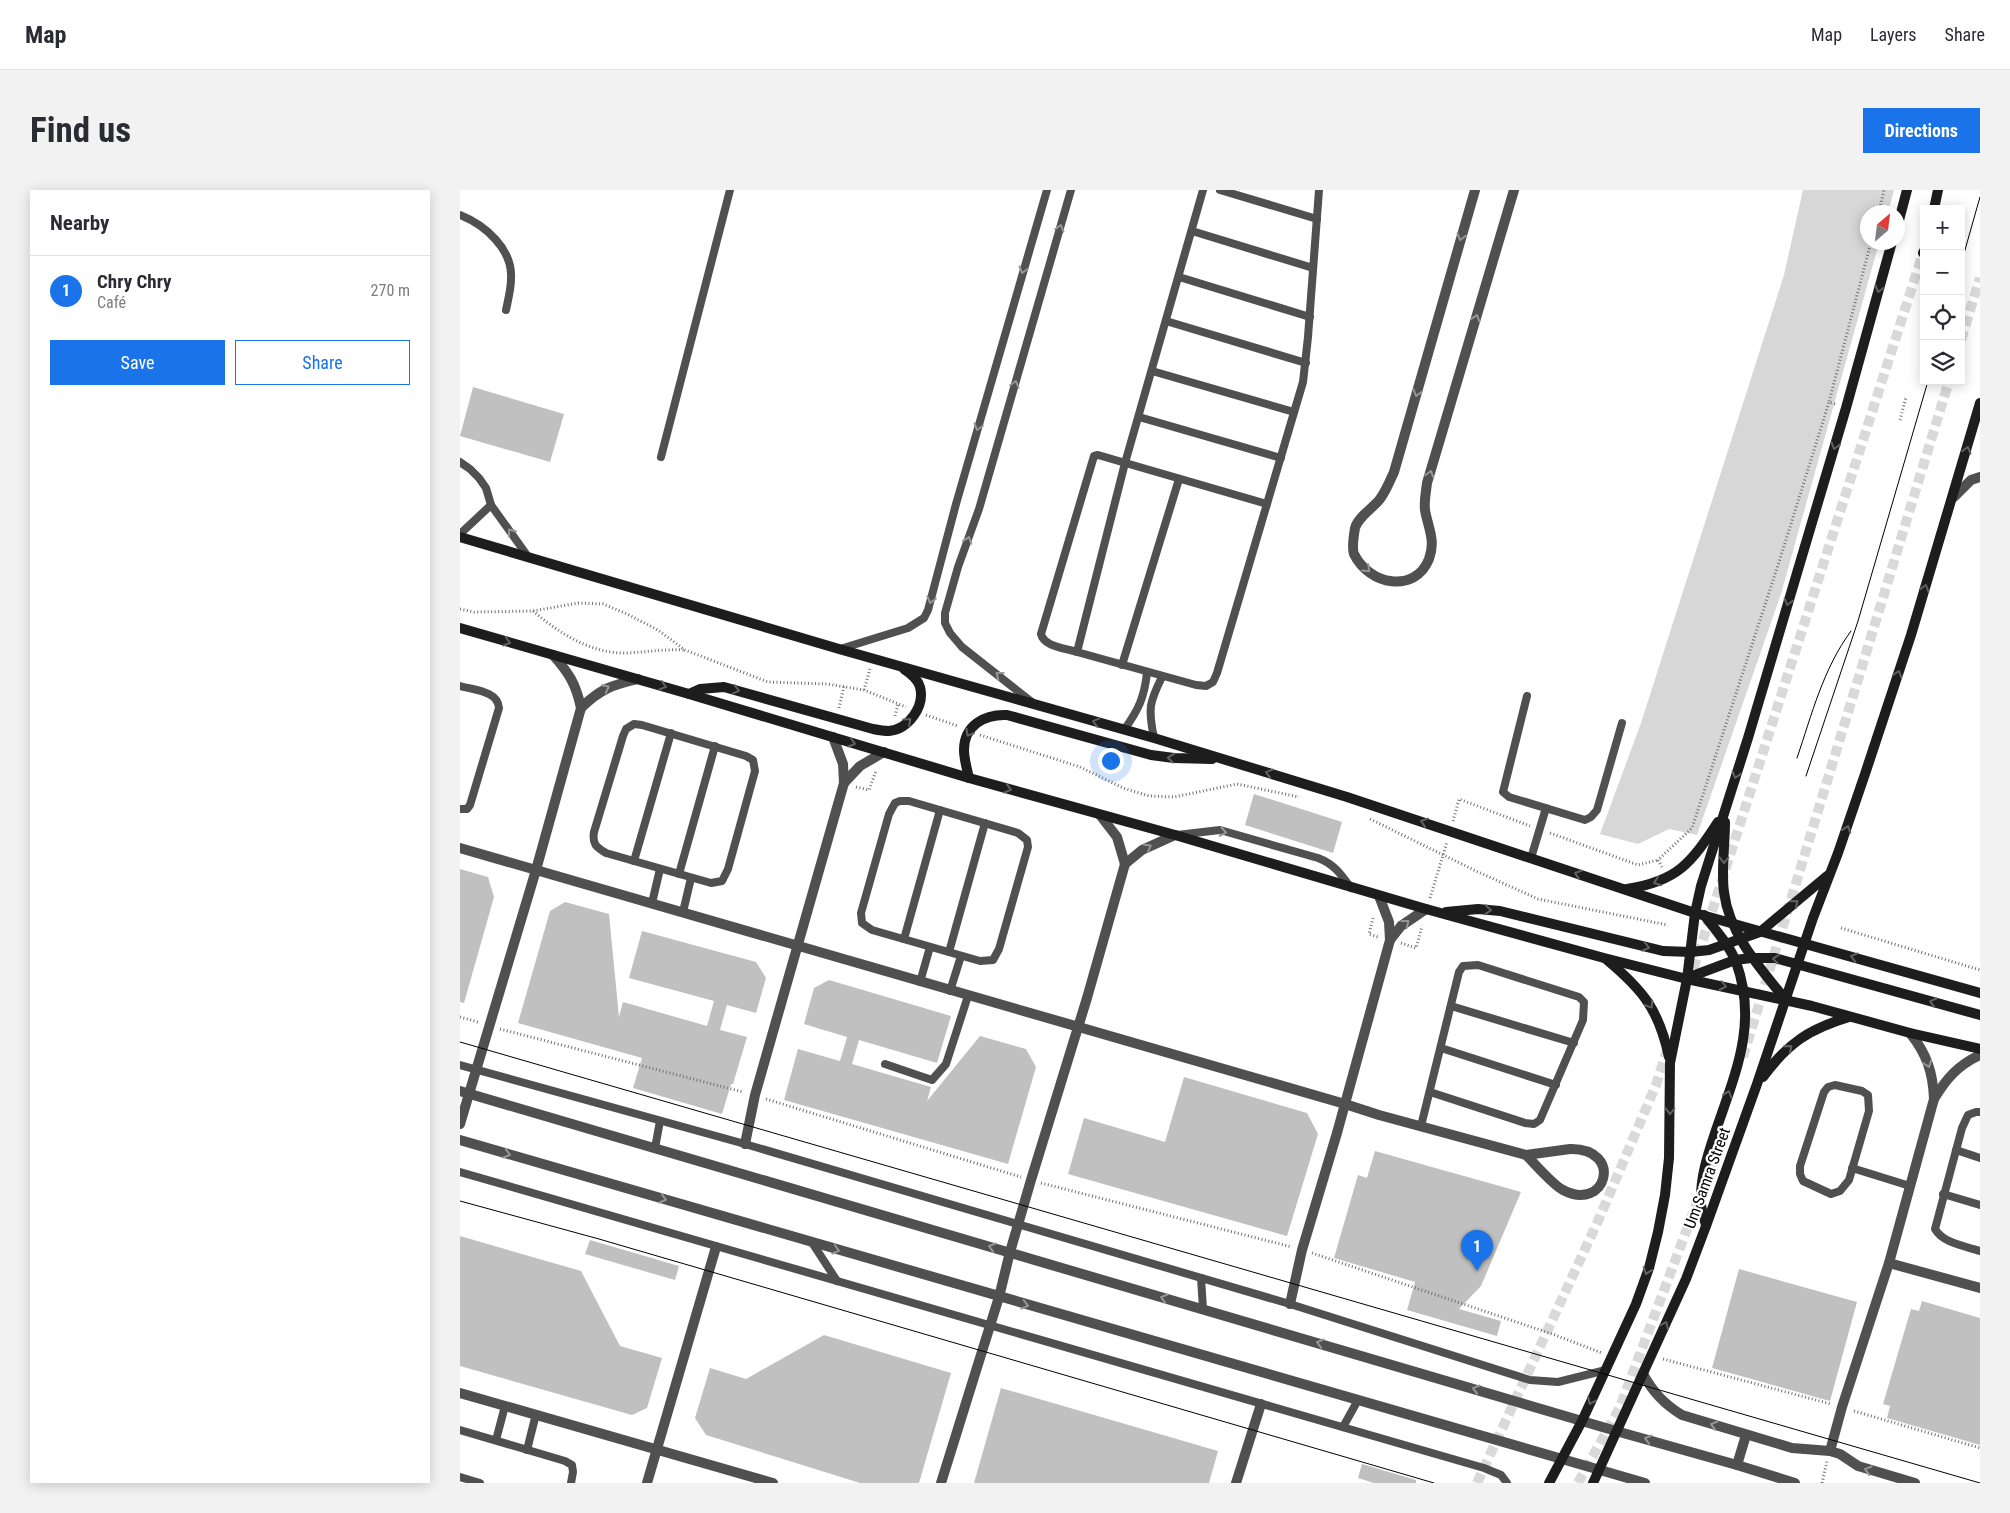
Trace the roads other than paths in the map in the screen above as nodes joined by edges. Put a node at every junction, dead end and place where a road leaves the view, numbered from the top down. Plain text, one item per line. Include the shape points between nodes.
1 (730, 190) edge
2 (1046, 190) edge
3 (1071, 190) edge
4 (1203, 190) edge
5 (1220, 190) edge
6 (1319, 190) edge
7 (1475, 190) edge
8 (1514, 190) edge
9 (1907, 190) edge
10 (1938, 190) edge
11 (1903, 205) edge
12 (1935, 205) edge
13 (460, 215) edge
14 (1316, 219) junction
15 (1192, 231) junction
16 (1890, 250) edge
17 (1313, 268) junction
18 (1179, 277) junction
19 (506, 310) dead end
20 (1310, 317) junction
21 (1166, 322) junction
22 (1306, 363) junction
23 (1152, 371) junction
24 (1980, 404) edge
25 (1294, 412) junction
26 (1139, 417) junction
27 (661, 457) dead end
28 (1281, 458) junction
29 (460, 462) edge
30 (1125, 463) junction
31 (1980, 477) edge
32 (1179, 479) junction
33 (1954, 497) junction
34 (1267, 504) junction
35 (491, 505) junction
36 (460, 536) edge
37 (530, 559) junction
38 (460, 628) edge
39 (839, 649) junction
40 (1077, 652) junction
41 (553, 655) junction
42 (1122, 665) junction
43 (902, 667) junction
44 (1147, 673) junction
45 (1162, 677) junction
46 (638, 679) junction
47 (460, 686) edge
48 (689, 694) junction
49 (1527, 696) dead end
50 (1037, 706) junction
51 (580, 708) junction
52 (1622, 723) dead end
53 (1124, 730) junction
54 (671, 733) junction
55 (832, 737) junction
56 (1154, 738) junction
57 (715, 746) junction
58 (884, 752) junction
59 (1220, 758) junction
60 (969, 778) junction
61 (844, 783) junction
62 (1546, 808) junction
63 (460, 810) edge
64 (940, 810) junction
65 (1725, 811) junction
66 (1100, 815) junction
67 (985, 823) junction
68 (1175, 835) junction
69 (460, 848) edge
70 (1531, 858) junction
71 (634, 861) junction
72 (1125, 864) junction
73 (660, 869) junction
74 (536, 870) junction
75 (678, 874) junction
76 (1829, 874) junction
77 (691, 878) junction
78 (1352, 888) junction
79 (1624, 889) junction
80 (1379, 896) junction
81 (652, 903) junction
82 (1426, 909) junction
83 (683, 912) junction
84 (1440, 913) junction
85 (1700, 914) junction
86 (1735, 925) junction
87 (1760, 932) junction
88 (904, 939) junction
89 (1390, 940) junction
90 (1741, 940) junction
91 (1804, 943) junction
92 (798, 945) junction
93 (1726, 945) junction
94 (930, 947) junction
95 (949, 952) junction
96 (1691, 952) junction
97 (961, 956) junction
98 (1604, 958) junction
99 (1751, 958) junction
100 (1735, 960) junction
101 (1797, 963) junction
102 (1687, 979) junction
103 (920, 982) junction
104 (1745, 990) junction
105 (950, 991) junction
106 (1980, 993) edge
107 (968, 996) junction
108 (1785, 999) junction
109 (1451, 1006) junction
110 (1980, 1015) edge
111 (1850, 1017) junction
112 (1077, 1028) junction
113 (1910, 1033) junction
114 (1574, 1042) junction
115 (1441, 1048) junction
116 (1980, 1049) edge
117 (1980, 1055) edge
118 (1670, 1062) junction
119 (885, 1064) dead end
120 (460, 1065) edge
121 (476, 1070) junction
122 (1757, 1084) junction
123 (1556, 1085) junction
124 (1430, 1092) junction
125 (464, 1093) edge
126 (1934, 1099) junction
127 (1345, 1104) junction
128 (1980, 1112) edge
129 (660, 1121) junction
130 (460, 1124) edge
131 (1421, 1126) junction
132 (460, 1140) edge
133 (745, 1144) junction
134 (655, 1148) junction
135 (1956, 1150) junction
136 (1526, 1155) junction
137 (1980, 1158) edge
138 (1852, 1168) junction
139 (460, 1172) edge
140 (1910, 1186) junction
141 (1943, 1194) junction
142 (1980, 1205) edge
143 (1018, 1225) junction
144 (1706, 1226) junction
145 (813, 1244) junction
146 (716, 1247) junction
147 (1980, 1251) edge
148 (1010, 1252) junction
149 (1889, 1263) junction
150 (1201, 1278) junction
151 (837, 1281) junction
152 (1980, 1288) edge
153 (999, 1297) junction
154 (1290, 1304) junction
155 (1203, 1309) junction
156 (991, 1325) junction
157 (1606, 1370) junction
158 (1644, 1372) junction
159 (460, 1393) edge
160 (1358, 1400) junction
161 (1261, 1404) junction
162 (505, 1406) junction
163 (536, 1414) junction
164 (1582, 1421) junction
165 (1343, 1427) junction
166 (460, 1430) edge
167 (1616, 1431) junction
168 (1746, 1435) junction
169 (496, 1440) junction
170 (658, 1449) junction
171 (527, 1450) junction
172 (1830, 1451) junction
173 (1562, 1459) junction
174 (1738, 1465) junction
175 (1600, 1470) junction
176 (460, 1477) edge
177 (480, 1483) edge
178 (571, 1483) edge
179 (647, 1483) edge
180 (773, 1483) edge
181 (941, 1483) edge
182 (1236, 1483) edge
183 (1506, 1483) edge
184 (1549, 1483) edge
185 (1593, 1483) edge
186 (1645, 1483) edge
187 (1795, 1483) edge
188 (1915, 1483) edge

1 - 27 lane
2 -> 39 lane via 928,610 924,618 908,628
50 -> 3 lane via 962,647 950,633 945,613
4 - 15 lane
5 - 14 lane
6 - 14 lane
7 -> 8 street via 1394,472 1380,499 1356,526 1353,553 1366,572 1387,582 1406,580 1422,571 1429,559 1432,534 1425,509 1427,484
9 - 11 street
10 - 12 street
13 - 19 lane via 486,229 502,246 512,277
14 - 17 lane
15 - 17 lane
15 - 18 lane
16 -> 65 street via 1846,408
17 - 20 lane
18 - 20 lane
18 - 21 lane
20 - 22 lane
21 - 22 lane
21 - 23 lane
22 - 25 lane
23 - 25 lane
23 - 26 lane
33 -> 24 street, Um Samra Street
25 - 28 lane
26 - 28 lane
26 - 30 lane
28 - 34 lane
29 - 35 lane via 479,478
30 - 32 lane
30 - 40 lane
30 - 40 lane via 1098,455 1092,459 1041,634 1046,642
31 - 33 street via 1971,480
32 - 34 lane
32 - 42 lane
76 -> 33 street, Um Samra Street via 1868,765
34 - 45 lane via 1213,682 1206,686
35 - 36 lane
37 -> 35 lane
36 - 37 street
37 - 39 street
38 -> 41 street
39 - 43 street
40 - 42 lane
41 - 46 street
41 - 51 street via 576,688
42 - 44 lane
48 -> 43 street via 700,689 724,687 873,730 890,731 911,721 920,699 920,686
43 - 50 street
44 - 45 lane
44 - 53 lane via 1144,698
45 - 56 lane via 1149,710
46 -> 48 street
51 -> 46 street via 602,690
47 - 63 lane via 495,697 499,708 470,805
48 - 55 street
49 - 62 lane via 1503,792 1509,797
53 -> 50 street
51 - 74 street
52 - 62 lane via 1597,810 1591,817 1585,820
53 - 56 street
54 - 57 lane
54 - 71 lane
54 - 71 lane via 634,724 626,729 594,832 593,840 599,849
55 -> 58 street
55 - 61 street via 843,764
56 - 59 street
57 - 75 lane
57 - 77 lane via 750,757 754,760 755,771 722,881 711,883
58 - 60 street
58 - 61 street via 860,766
59 -> 60 street via 1150,755 1007,715 994,715 972,727 966,738 964,751
70 -> 59 street
60 -> 66 street
61 - 92 street
62 - 70 lane
64 - 67 lane
64 - 88 lane
64 - 88 lane via 900,801 895,803 889,814 860,918 862,924 872,930
65 -> 79 street via 1693,858 1668,878
65 - 85 street, Um Samra Street via 1701,886
65 -> 86 street via 1724,892
66 - 68 street
66 - 72 street via 1117,837
67 - 95 lane
67 - 97 lane via 1022,835 1028,847 996,956 987,962
72 -> 68 street via 1142,850
68 - 78 street
68 -> 78 lane via 1220,830 1318,858 1339,870
69 - 74 street
79 -> 70 street
71 - 73 lane
72 - 112 street
73 - 75 lane
73 - 81 lane
74 - 81 street
74 - 121 street
75 - 77 lane
87 -> 76 street
76 - 91 street, Um Samra Street
77 - 83 lane
78 - 80 street
79 - 85 street
80 - 82 street
80 - 89 street via 1389,922
81 - 83 street
82 - 84 street
89 -> 82 street via 1401,926
83 - 92 street
84 -> 96 street via 1478,909 1500,911 1663,951
84 - 98 street
85 - 86 street
85 - 93 street
85 - 96 street, Um Samra Street
86 - 87 street
86 - 90 street
87 - 90 street
87 - 91 street
88 - 94 lane
89 - 127 street
90 - 93 street
90 - 99 street
91 - 101 street, Um Samra Street
106 -> 91 street
92 - 103 street
92 - 133 street via 755,1095
93 - 96 street
93 - 100 street
94 - 95 lane
94 - 103 lane
95 - 97 lane
96 - 102 street, Um Samra Street
97 - 105 lane
98 - 102 street
98 -> 118 street via 1647,999 1665,1038
99 - 100 street
101 -> 99 street via 1775,958
99 - 108 street
100 - 102 street
100 - 104 street
101 - 108 street, Um Samra Street
110 -> 101 street
102 -> 104 street
102 - 118 street, Um Samra Street
103 - 105 street
104 - 108 street
144 -> 104 street via 1701,1182 1742,1047
105 - 107 street
107 - 112 street
107 - 119 lane via 946,1064 932,1080
108 - 111 street
108 - 122 street, Um Samra Street
109 - 114 lane
109 - 114 lane via 1459,972 1463,966 1478,965 1579,997 1584,1002 1583,1020
109 - 115 lane
111 - 113 street
122 -> 111 street via 1775,1060 1800,1039 1822,1025
112 - 127 street
112 - 143 street
113 - 116 street
113 -> 126 street via 1928,1060
114 - 123 lane
115 - 123 lane
115 - 124 lane
117 - 126 street via 1952,1073
118 -> 157 street, Um Samra Street via 1669,1158 1658,1232 1636,1304
120 - 121 lane
121 - 125 street
121 - 129 lane
122 - 144 street, Um Samra Street
123 - 124 lane via 1540,1120 1534,1124
124 - 131 lane
125 - 130 street
125 - 134 street
126 - 140 street
127 - 131 street
127 - 154 street via 1302,1250
128 - 135 lane via 1968,1115
129 - 133 lane
129 - 134 lane
131 - 136 street
132 -> 145 street
133 - 143 lane
148 -> 134 street
135 - 137 lane
135 - 141 lane
136 - 136 street via 1557,1186 1579,1196 1595,1191 1604,1177 1601,1161 1588,1151 1570,1149
138 - 138 lane via 1845,1187 1831,1194 1810,1186 1800,1174 1824,1092 1835,1085 1868,1095 1869,1111
138 - 140 lane
139 - 146 lane
140 - 149 street
141 - 142 lane
141 - 147 lane via 1934,1229 1946,1240
143 - 148 street
143 - 150 lane
158 -> 144 street, Um Samra Street
145 - 151 lane
145 -> 153 street
146 - 151 lane
146 - 170 street
148 - 153 street
155 -> 148 street
149 - 152 street
149 - 172 street
150 - 154 lane
150 - 155 lane
151 - 156 lane
153 - 156 street
153 -> 160 street
154 - 157 lane via 1530,1380 1558,1382
164 -> 155 street
156 - 161 lane
156 - 181 street
157 -> 164 street, Um Samra Street
158 - 167 street, Um Samra Street
168 -> 158 street via 1671,1409 1654,1393
159 - 162 street
160 - 165 lane
160 - 173 street
161 - 165 lane
161 - 182 street
162 - 163 street
162 - 169 lane
163 - 170 street
163 - 171 lane
164 - 167 street
164 - 173 street, Um Samra Street
165 - 183 lane via 1484,1468 1501,1474
166 - 169 lane
174 -> 167 street
167 - 175 street, Um Samra Street
168 - 172 street via 1792,1448
168 - 174 street
169 - 171 lane
170 - 179 street
170 - 180 street
171 - 178 lane via 572,1465
188 -> 172 street via 1858,1466
173 - 175 street
173 - 184 street, Um Samra Street
174 - 187 street
175 - 185 street, Um Samra Street
175 - 186 street
176 - 177 lane

